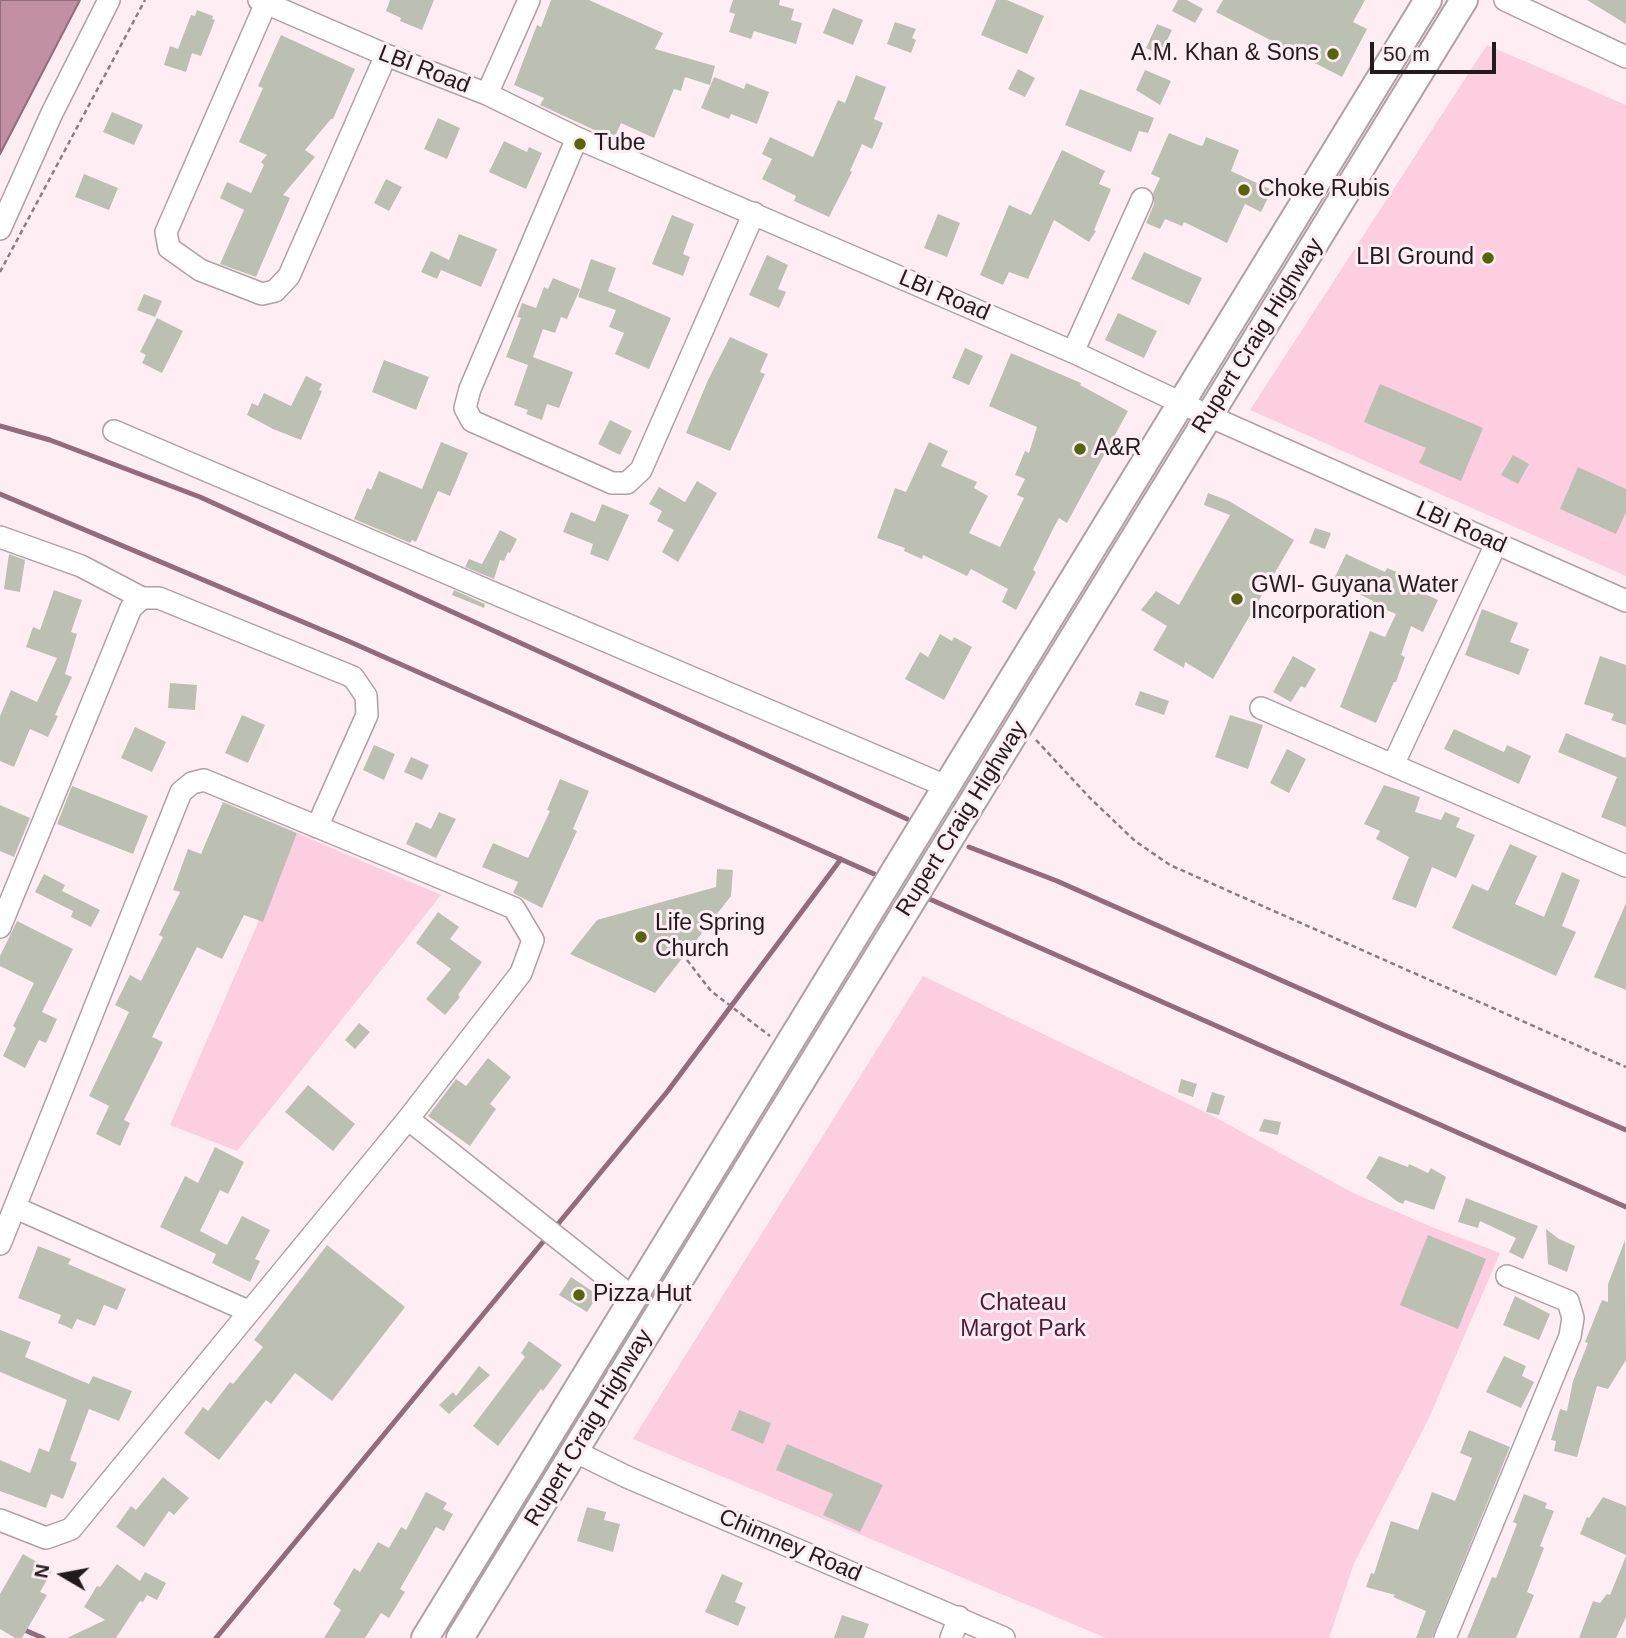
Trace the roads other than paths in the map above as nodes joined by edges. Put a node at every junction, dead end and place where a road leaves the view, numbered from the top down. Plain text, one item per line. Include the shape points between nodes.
1 (109, 0) edge
2 (529, 0) edge
3 (1428, 0) edge
4 (1464, 0) edge
5 (1505, 0) edge
6 (263, 2) edge
7 (1539, 7) edge
8 (386, 55) junction
9 (1626, 57) edge
10 (487, 94) junction
11 (577, 138) junction
12 (1142, 200) dead end
13 (754, 213) junction
14 (0, 229) edge
15 (1073, 352) junction
16 (1182, 404) junction
17 (1209, 416) junction
18 (114, 431) dead end
19 (0, 537) edge
20 (1496, 544) junction
21 (142, 598) junction
22 (1626, 601) edge
23 (1261, 708) dead end
24 (1393, 765) junction
25 (948, 787) junction
26 (317, 827) junction
27 (1626, 866) edge
28 (0, 927) edge
29 (408, 1119) junction
30 (16, 1208) junction
31 (0, 1244) edge
32 (1507, 1276) dead end
33 (632, 1297) junction
34 (248, 1311) junction
35 (576, 1452) junction
36 (0, 1520) edge
37 (959, 1617) junction
38 (425, 1638) edge
39 (460, 1638) edge
40 (951, 1638) edge
41 (1004, 1638) edge
42 (1445, 1638) edge

1 - 14 street
2 - 10 street
3 - 16 main road, Rupert Craig Highway
4 - 17 main road, Rupert Craig Highway
5 - 7 street
6 - 8 street, LBI Road
6 - 8 street via 166,232 169,248 200,270 262,294 275,290 289,276
7 - 9 street
8 - 10 street, LBI Road
10 - 11 street, LBI Road
11 - 13 street, LBI Road
11 - 13 street via 465,408 472,421 612,483 626,483 641,470
12 - 15 street
13 - 15 street, LBI Road
15 - 16 street, LBI Road
16 - 17 street, LBI Road
16 - 25 main road, Rupert Craig Highway
17 - 20 street, LBI Road
17 - 35 main road, Rupert Craig Highway
18 - 25 street
19 - 21 street via 81,566
20 - 22 street, LBI Road
20 - 24 street
21 - 26 street via 159,598 353,677 366,695 367,715
21 - 28 street via 131,608
23 - 24 street
24 - 27 street
25 - 33 main road, Rupert Craig Highway
26 - 29 street via 514,908 533,940 521,973
26 - 30 street via 204,780 181,792
29 - 33 street
29 - 34 street
30 - 31 street
30 - 34 street
32 - 42 street via 1568,1301 1573,1318 1570,1336
33 - 38 main road, Rupert Craig Highway
34 - 36 street via 71,1529 46,1538
35 - 37 street, Chimney Road
35 - 39 main road, Rupert Craig Highway
37 - 40 street
37 - 41 street, Chimney Road

